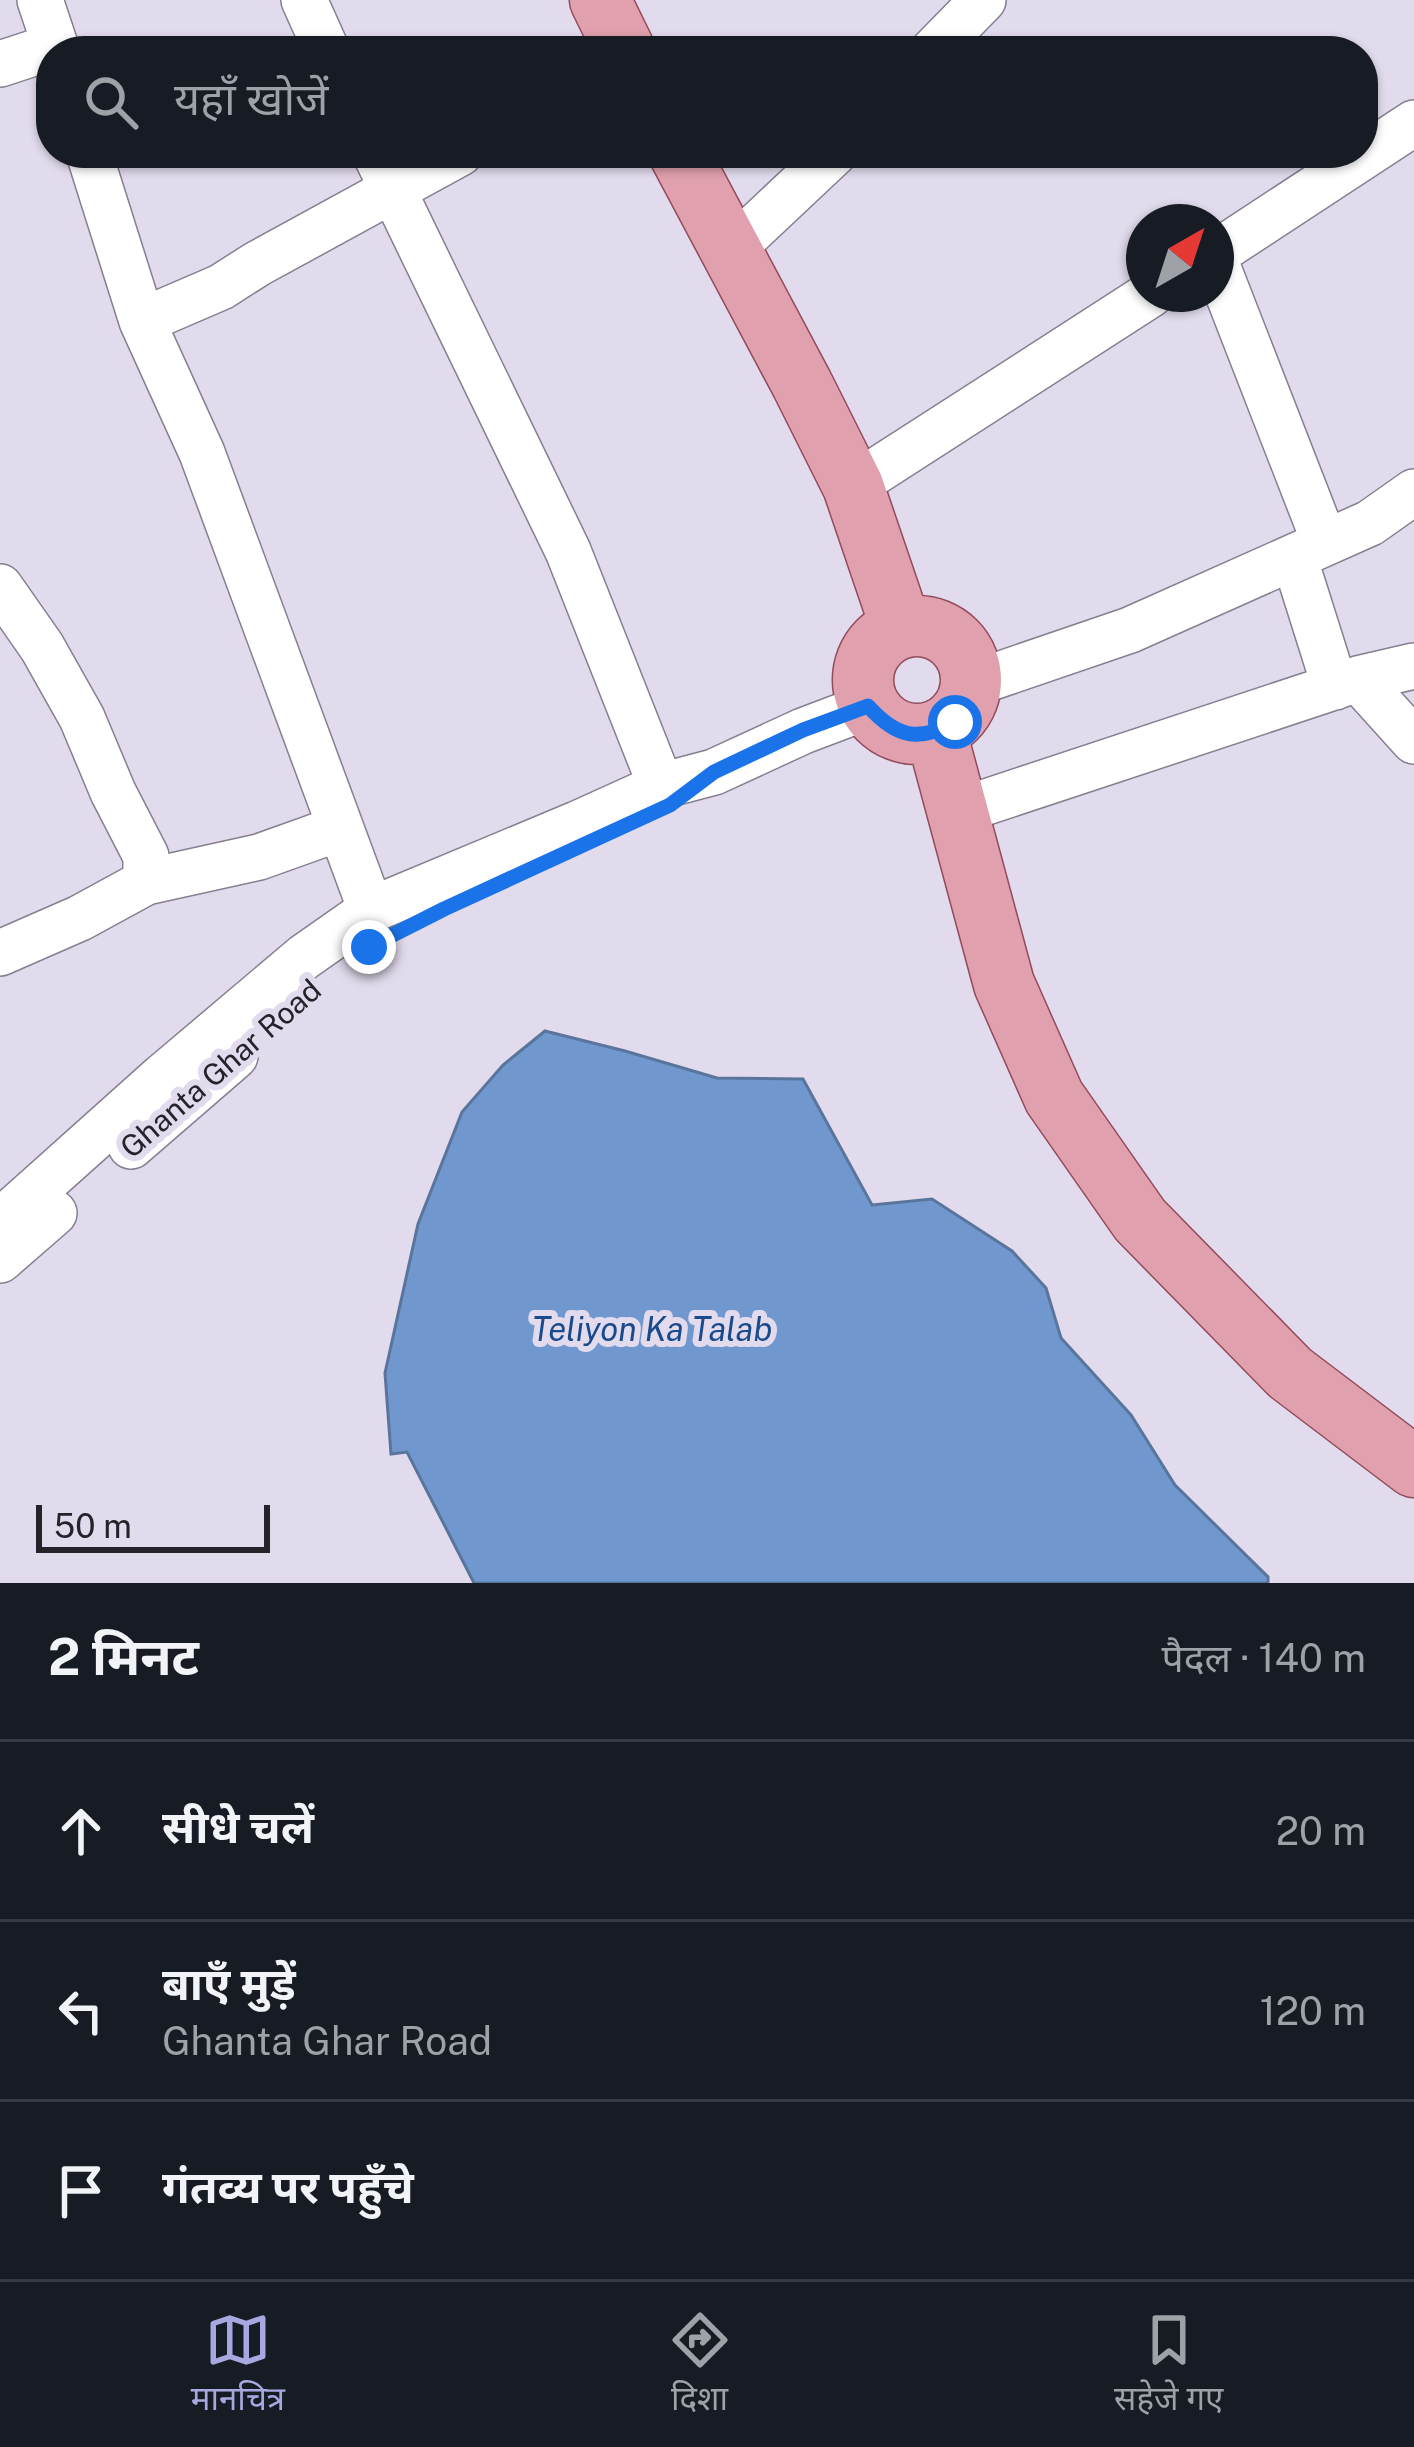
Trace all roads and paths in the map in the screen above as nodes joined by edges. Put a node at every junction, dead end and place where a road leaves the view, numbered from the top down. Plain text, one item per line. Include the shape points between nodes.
1 (40, 0) edge
2 (304, 0) edge
3 (600, 0) edge
4 (983, 0) edge
5 (52, 36) edge
6 (320, 36) edge
7 (618, 36) edge
8 (948, 36) edge
9 (36, 54) edge
10 (0, 64) edge
11 (1414, 123) edge
12 (1378, 147) edge
13 (94, 168) edge
14 (687, 168) edge
15 (818, 168) edge
16 (1345, 168) edge
17 (383, 172) edge
18 (1234, 241) edge
19 (731, 250) junction
20 (1126, 310) edge
21 (1232, 312) edge
22 (142, 322) junction
23 (853, 486) junction
24 (1414, 492) edge
25 (1309, 550) junction
26 (0, 587) edge
27 (901, 627) junction
28 (1414, 666) edge
29 (1346, 683) junction
30 (972, 684) junction
31 (868, 706) junction
32 (936, 732) junction
33 (1414, 741) edge
34 (714, 772) junction
35 (661, 786) junction
36 (956, 812) junction
37 (340, 828) junction
38 (146, 882) junction
39 (371, 910) junction
40 (0, 953) edge
41 (0, 1222) edge
42 (0, 1260) edge
43 (1414, 1468) edge

1 - 5 street
2 - 6 street
3 - 7 main road
4 - 8 street
9 - 10 street
11 - 12 street
13 - 22 street
14 - 19 main road
15 - 19 street
16 - 18 street
17 - 22 street via 221,287
17 - 35 street via 568,551
19 - 23 main road
20 - 23 street
21 - 25 street
22 - 37 street via 202,453
23 - 27 main road
24 - 25 street
25 - 29 street
25 - 30 street via 1130,630
26 - 38 street via 82,718 146,856
27 - 30 main road via 943,631 970,663
27 - 31 main road via 866,658
28 - 29 street
29 - 33 street
29 - 36 street
30 - 32 main road via 955,722
31 - 32 main road via 910,735
31 - 34 street, Ghanta Ghar Road
32 - 36 main road
34 - 35 street, Ghanta Ghar Road
34 - 42 street, Ghanta Ghar Road via 670,805 369,947
35 - 39 street, Ghanta Ghar Road
36 - 43 main road via 1004,984 1054,1097 1139,1220 1290,1373
37 - 38 street via 259,857
37 - 39 street
38 - 40 street
39 - 41 street, Ghanta Ghar Road via 304,957

